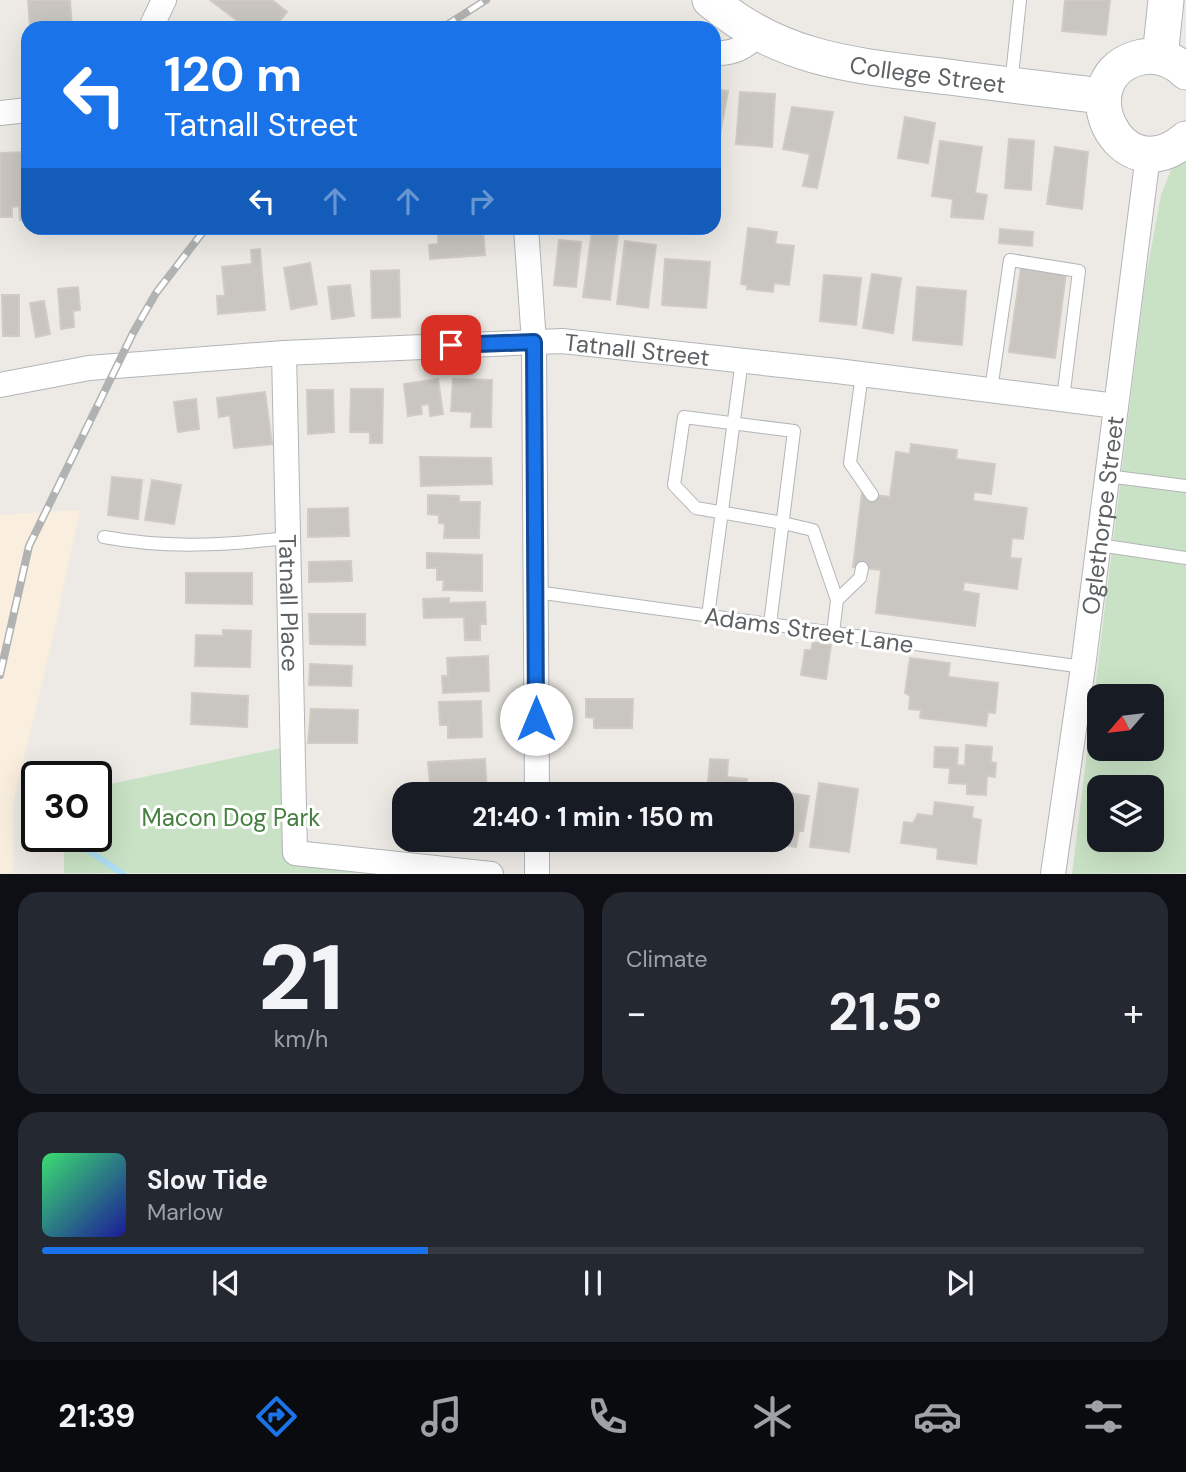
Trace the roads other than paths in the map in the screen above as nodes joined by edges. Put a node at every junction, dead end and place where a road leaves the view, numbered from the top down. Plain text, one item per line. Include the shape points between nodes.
1 (710, 0) edge
2 (1020, 0) edge
3 (1166, 0) edge
4 (758, 34) junction
5 (721, 53) edge
6 (1173, 64) edge
7 (1011, 85) junction
8 (1103, 96) junction
9 (21, 111) edge
10 (0, 113) edge
11 (1186, 139) edge
12 (1148, 155) junction
13 (526, 235) edge
14 (534, 342) junction
15 (284, 353) junction
16 (742, 360) junction
17 (862, 374) junction
18 (0, 384) edge
19 (991, 390) junction
20 (1063, 399) junction
21 (1116, 406) junction
22 (733, 423) junction
23 (1107, 476) junction
24 (1186, 486) edge
25 (872, 495) dead end
26 (721, 513) junction
27 (783, 523) junction
28 (104, 537) dead end
29 (288, 538) junction
30 (1098, 545) junction
31 (1186, 558) edge
32 (862, 568) dead end
33 (536, 592) junction
34 (837, 600) junction
35 (708, 616) junction
36 (770, 624) junction
37 (833, 633) junction
38 (1083, 667) junction
39 (537, 782) edge
40 (537, 852) edge
41 (491, 873) edge
42 (537, 873) edge
43 (1053, 873) edge

1 - 4 street, College Street
2 - 7 lane
3 - 6 street
4 - 5 street via 743,48
4 - 7 street, College Street via 850,64
6 - 8 street via 1140,57 1123,65
7 - 8 street, College Street
8 - 12 street via 1105,119 1116,139
9 - 10 street
11 - 12 street via 1171,150
12 - 21 street, Oglethorpe Street
13 - 14 street
14 - 15 street, Tatnall Street
14 - 16 street, Tatnall Street
14 - 33 street
15 - 18 street, Tatnall Street via 89,368
15 - 29 street, Tatnall Place
16 - 17 street, Tatnall Street
16 - 22 lane
17 - 19 street, Tatnall Street
17 - 25 lane via 850,463
19 - 20 street, Tatnall Street
19 - 20 lane via 1010,260 1079,271
20 - 21 street, Tatnall Street
21 - 23 street, Oglethorpe Street
22 - 26 lane
22 - 26 lane via 684,417 674,485 696,508
22 - 27 lane via 794,431
23 - 24 lane
23 - 30 street, Oglethorpe Street
26 - 27 lane
26 - 35 lane
27 - 34 lane via 813,530
27 - 36 lane
28 - 29 lane via 164,545
29 - 41 street, Tatnall Place via 295,853
30 - 31 lane
30 - 38 street, Oglethorpe Street
32 - 34 lane via 860,578
33 - 35 lane, Adams Street Lane
33 - 39 street
34 - 37 lane
35 - 36 lane, Adams Street Lane
36 - 37 lane, Adams Street Lane
37 - 38 lane, Adams Street Lane
38 - 43 street, Oglethorpe Street
40 - 42 street

